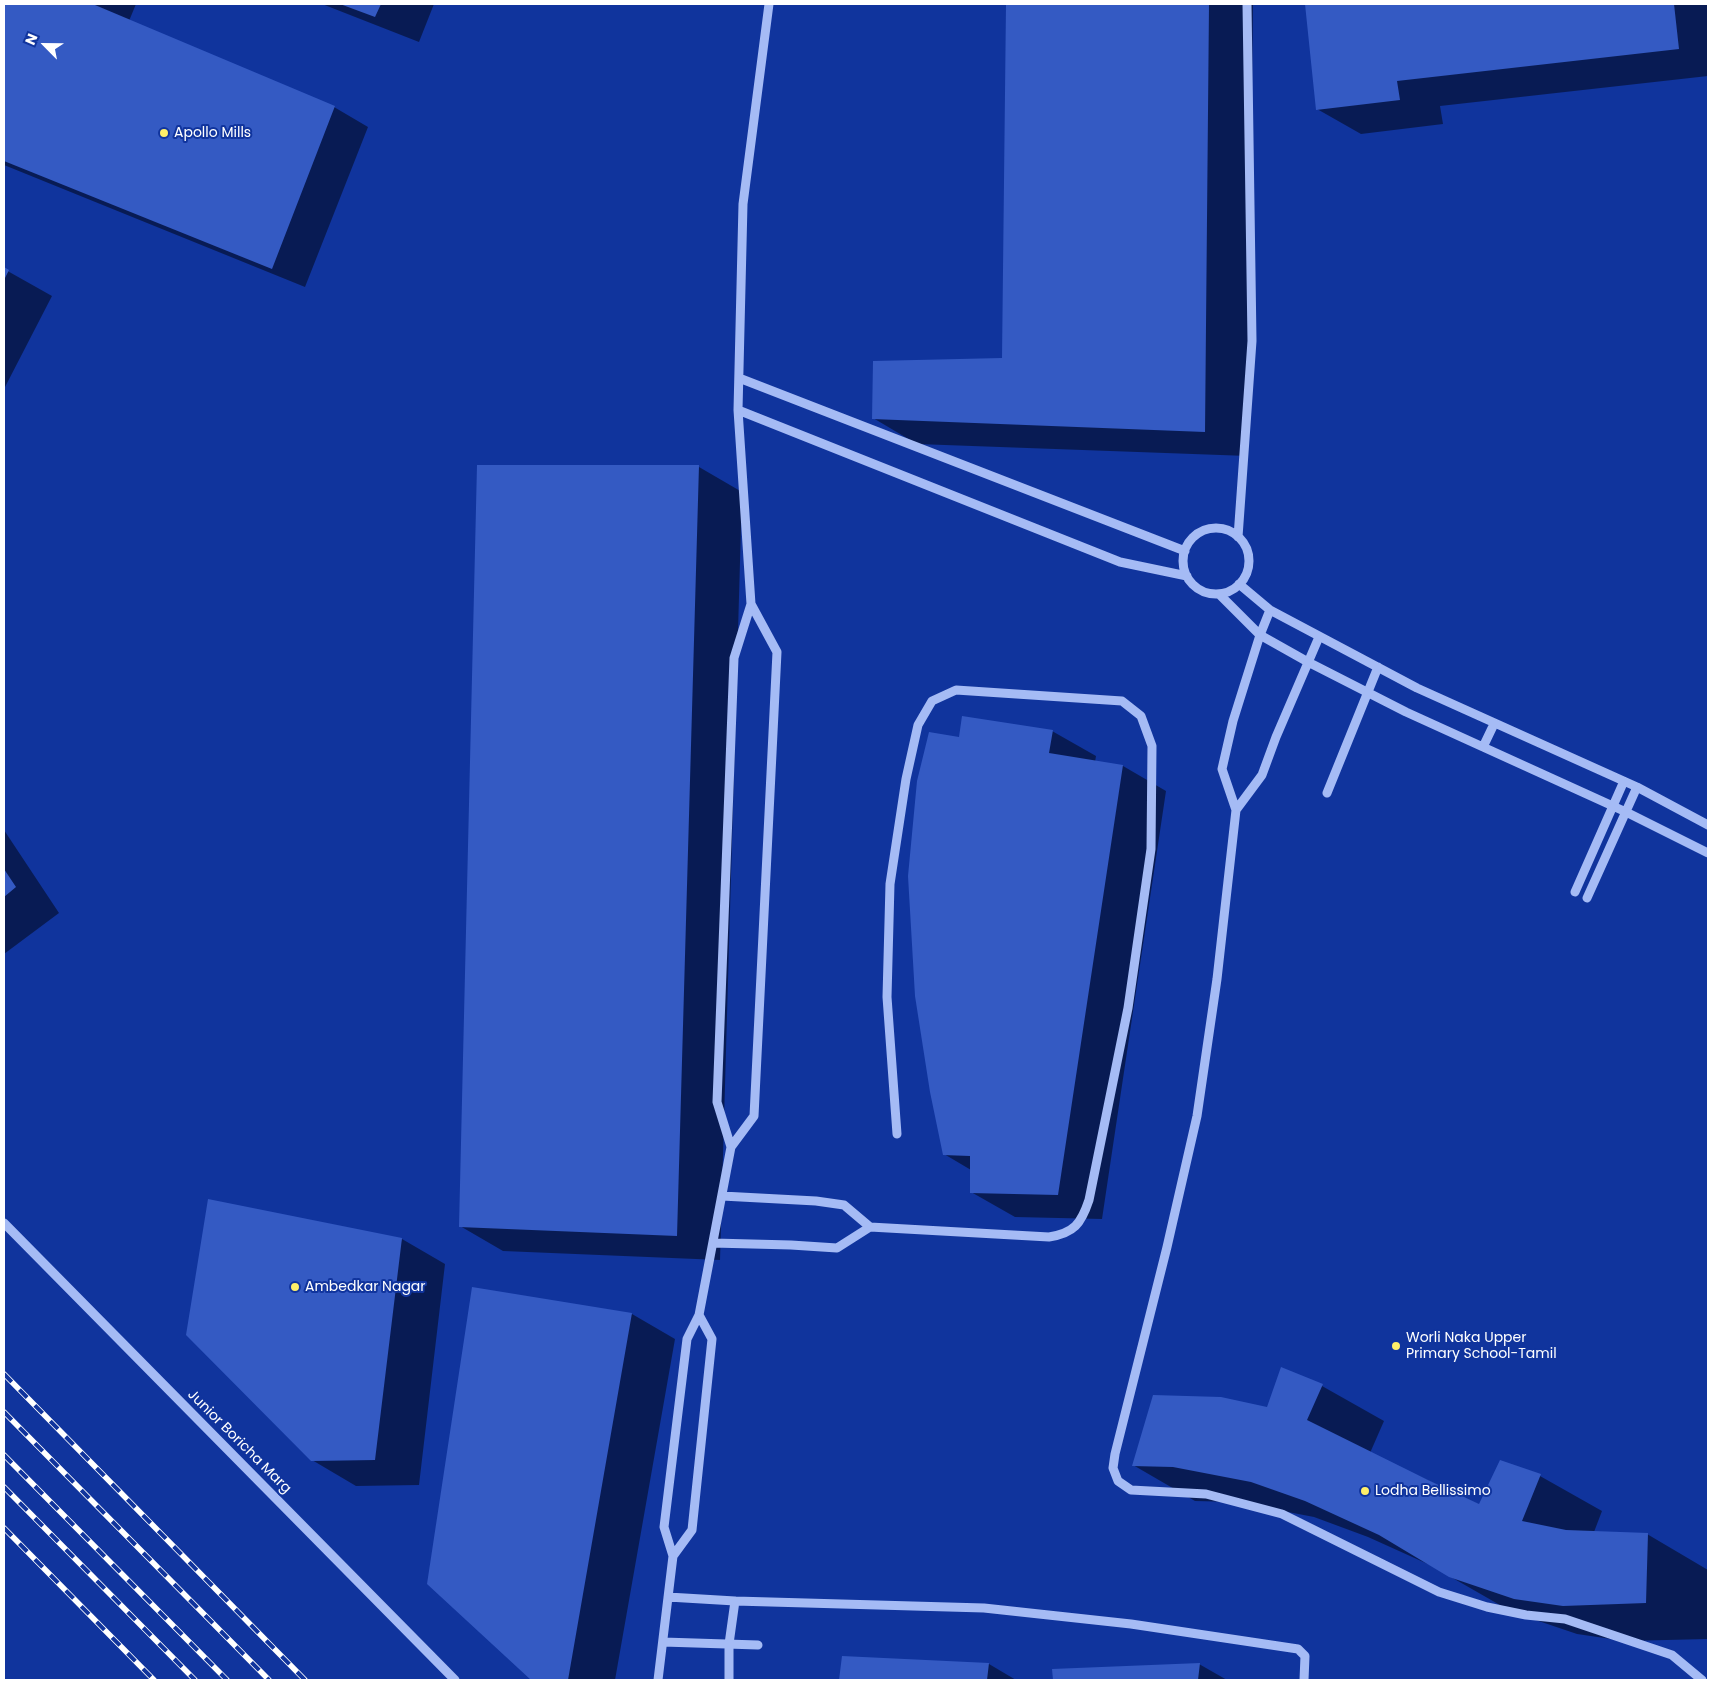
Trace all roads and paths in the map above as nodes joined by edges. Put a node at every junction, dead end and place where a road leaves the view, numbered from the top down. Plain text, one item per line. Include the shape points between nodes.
1 (769, 4) edge
2 (1247, 4) edge
3 (738, 378) junction
4 (738, 410) junction
5 (1238, 537) junction
6 (1185, 551) junction
7 (1187, 576) junction
8 (1239, 584) junction
9 (1219, 594) junction
10 (751, 604) junction
11 (1270, 610) junction
12 (1260, 635) junction
13 (1319, 637) junction
14 (1308, 662) junction
15 (1378, 667) junction
16 (1368, 692) junction
17 (1494, 724) junction
18 (1483, 747) junction
19 (1624, 781) junction
20 (1637, 787) junction
21 (1327, 793) dead end
22 (1613, 806) junction
23 (1236, 810) junction
24 (1626, 812) junction
25 (1708, 825) edge
26 (1708, 854) edge
27 (1575, 892) dead end
28 (1587, 898) dead end
29 (896, 1134) dead end
30 (731, 1147) junction
31 (722, 1196) junction
32 (4, 1223) edge
33 (870, 1227) junction
34 (713, 1243) junction
35 (699, 1315) junction
36 (673, 1556) junction
37 (668, 1596) junction
38 (734, 1601) junction
39 (664, 1642) junction
40 (729, 1644) junction
41 (758, 1645) dead end
42 (455, 1680) edge
43 (658, 1680) edge
44 (729, 1680) edge
45 (1304, 1680) edge
46 (1702, 1680) edge

1 - 3 street via 743,204
2 - 5 street via 1252,341
3 - 4 street
3 - 6 street
4 - 7 street via 1120,562
4 - 10 street
5 - 6 street via 1219,528 1208,529 1190,541
5 - 8 street via 1248,555 1245,576
6 - 7 street via 1183,562
7 - 9 street via 1199,589
8 - 9 street
8 - 11 street
9 - 12 street
10 - 30 street via 734,658 717,1102
10 - 30 street via 777,652 754,1116
11 - 12 street
11 - 13 street
12 - 14 street
12 - 23 street via 1233,721 1222,769
13 - 14 street
13 - 15 street
14 - 16 street
14 - 23 street via 1262,775
15 - 16 street
15 - 17 street
16 - 18 street
16 - 21 street
17 - 18 street
17 - 19 street
18 - 22 street
19 - 20 street
19 - 22 street
20 - 24 street
20 - 25 street
22 - 24 street
22 - 27 street
23 - 46 street via 1197,1116 1114,1454 1113,1468 1118,1481 1130,1490 1206,1494 1282,1514 1439,1592 1487,1607 1565,1619 1672,1654
24 - 26 street
24 - 28 street
29 - 33 street via 887,997 890,884 918,725 932,701 956,690 1122,701 1141,716 1152,746 1151,849 1128,1008 1084,1215 1076,1227 1050,1237
30 - 31 street
31 - 33 street via 844,1205
31 - 34 street
32 - 42 street, Junior Boricha Marg
33 - 34 street via 837,1248
34 - 35 street
35 - 36 street via 686,1339 664,1527
35 - 36 street via 712,1339 692,1530
36 - 37 street
37 - 38 street
37 - 39 street
38 - 40 street
38 - 45 street via 984,1608 1131,1624 1298,1649 1305,1656
39 - 40 street
39 - 43 street
40 - 41 street
40 - 44 street

